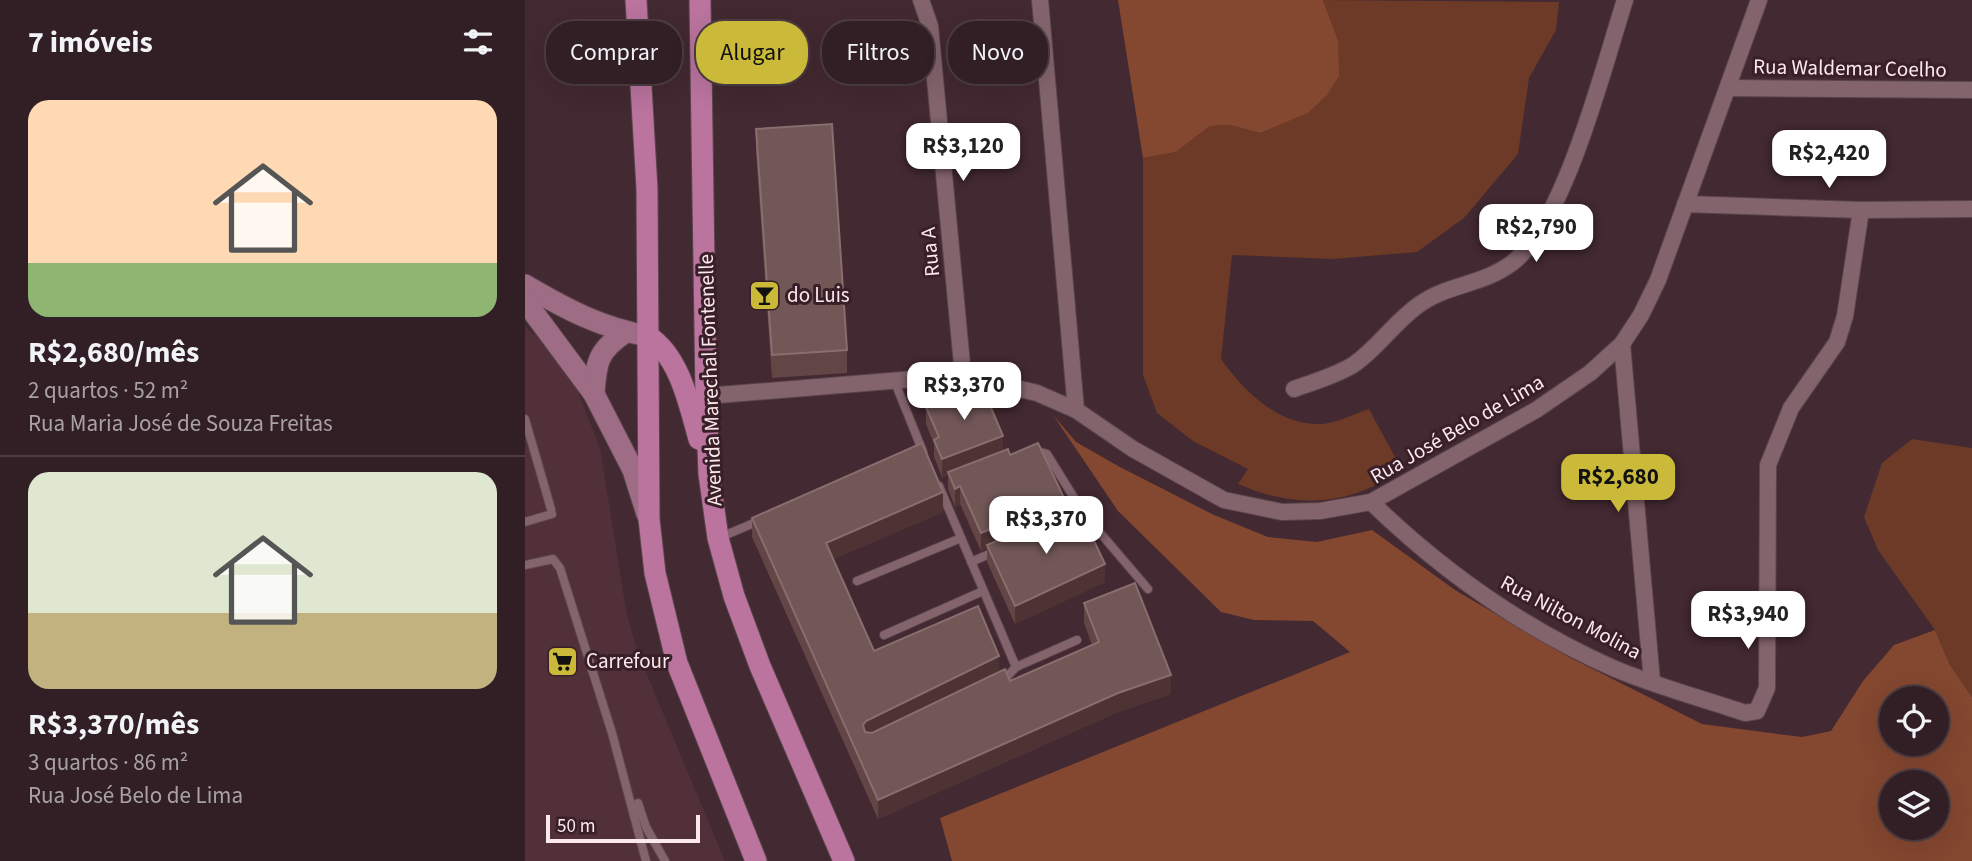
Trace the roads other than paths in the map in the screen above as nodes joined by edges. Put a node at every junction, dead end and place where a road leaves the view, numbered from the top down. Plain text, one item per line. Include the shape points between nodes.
1 (921, 0) edge
2 (1040, 0) edge
3 (1625, 0) edge
4 (1759, 0) edge
5 (640, 2) edge
6 (697, 3) edge
7 (1728, 88) junction
8 (1972, 90) edge
9 (1685, 204) junction
10 (1972, 209) edge
11 (1861, 210) junction
12 (525, 285) edge
13 (525, 301) edge
14 (626, 332) junction
15 (648, 336) junction
16 (1622, 344) junction
17 (963, 375) junction
18 (894, 380) junction
19 (1294, 390) dead end
20 (594, 394) junction
21 (706, 396) junction
22 (1076, 410) junction
23 (525, 419) edge
24 (923, 452) junction
25 (1023, 454) edge
26 (911, 457) edge
27 (929, 463) edge
28 (709, 474) junction
29 (933, 475) edge
30 (950, 481) edge
31 (939, 486) junction
32 (1371, 502) junction
33 (1084, 514) junction
34 (773, 515) edge
35 (649, 519) junction
36 (1071, 520) edge
37 (525, 522) edge
38 (718, 538) junction
39 (961, 538) junction
40 (1009, 546) edge
41 (971, 562) junction
42 (525, 565) edge
43 (856, 581) dead end
44 (1148, 589) dead end
45 (983, 591) junction
46 (884, 635) dead end
47 (1077, 640) dead end
48 (1016, 667) junction
49 (1652, 681) junction
50 (989, 689) edge
51 (638, 803) dead end
52 (646, 861) edge
53 (665, 861) edge
54 (756, 861) edge
55 (844, 861) edge

1 - 17 street, Rua A via 930,26
2 - 22 street
3 - 19 street via 1569,171 1552,208 1514,262 1484,281 1429,297 1353,365
4 - 7 street, Rua José Belo de Lima
5 - 15 main road
6 - 21 main road, Avenida Marechal Fontenelle
7 - 8 street, Rua Waldemar Coelho
7 - 9 street, Rua José Belo de Lima
9 - 11 street
9 - 16 street, Rua José Belo de Lima via 1658,280
10 - 11 street
11 - 49 street, Rua Nilton Molina via 1837,342 1791,408 1768,465 1765,698 1757,711 1745,713
12 - 14 main road via 575,315
13 - 20 main road
14 - 15 main road
14 - 20 main road via 605,347 596,369
15 - 28 main road via 664,350 678,374
15 - 35 main road
16 - 32 street, Rua José Belo de Lima via 1590,373 1536,410
16 - 49 street
17 - 18 street, Rua José Belo de Lima
17 - 22 street, Rua José Belo de Lima via 1037,393
18 - 21 street, Rua José Belo de Lima
18 - 24 lane
20 - 35 main road via 633,470
21 - 28 main road, Avenida Marechal Fontenelle
22 - 32 street, Rua José Belo de Lima via 1133,449 1224,500 1282,512
23 - 37 lane via 551,511
24 - 26 lane
24 - 27 lane
25 - 33 lane via 1035,449 1047,454
28 - 38 main road, Avenida Marechal Fontenelle
29 - 31 lane
30 - 31 lane
31 - 39 lane
32 - 49 street, Rua Nilton Molina via 1457,578 1556,638 1614,668
33 - 36 lane
33 - 44 lane
34 - 38 lane
35 - 54 main road via 655,573 677,663
38 - 55 main road, Avenida Marechal Fontenelle via 760,666
39 - 41 lane
39 - 43 lane
40 - 41 lane
41 - 45 lane
42 - 52 lane via 553,559 560,568
45 - 46 lane
45 - 48 lane
47 - 48 lane
48 - 50 lane
51 - 53 lane

